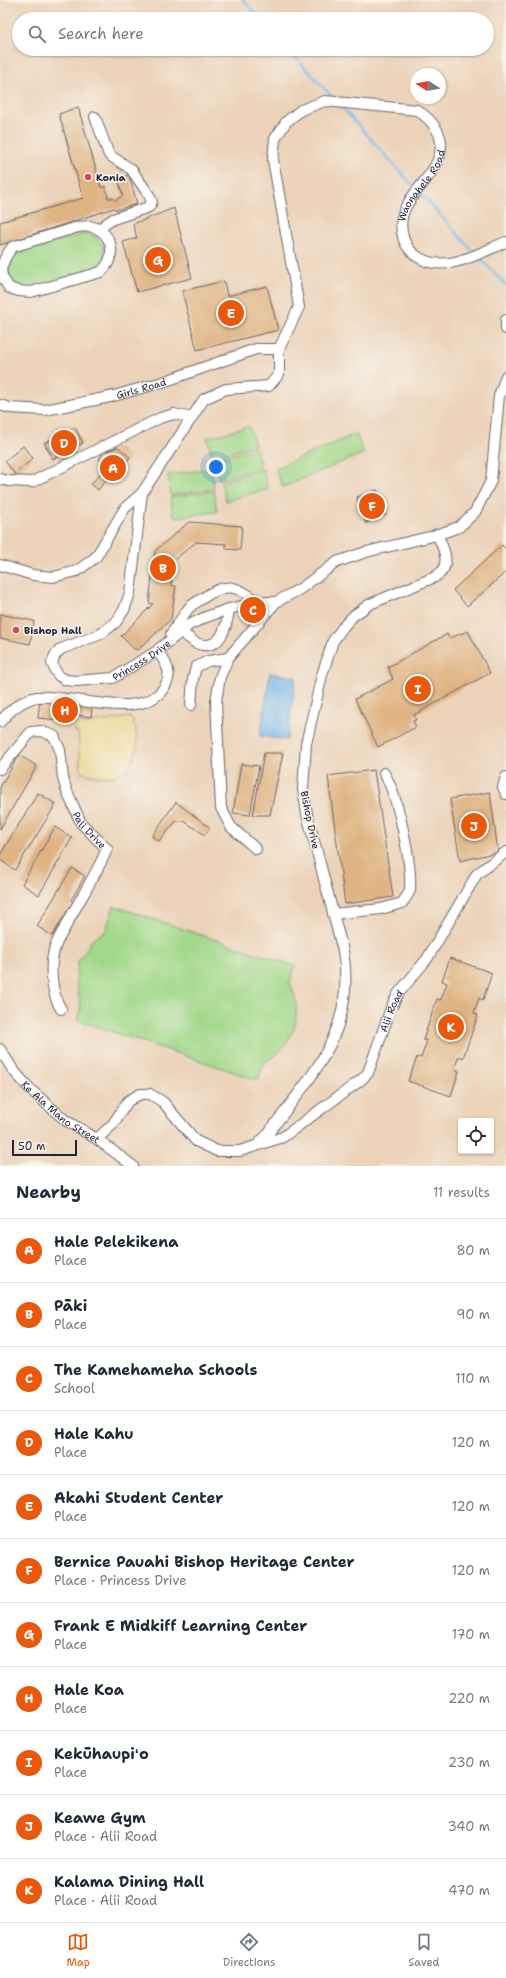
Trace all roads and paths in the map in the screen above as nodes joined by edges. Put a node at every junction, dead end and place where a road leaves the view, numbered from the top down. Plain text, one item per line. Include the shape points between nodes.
1 (95, 117) dead end
2 (100, 228) junction
3 (506, 242) edge
4 (1, 276) edge
5 (506, 320) edge
6 (506, 329) edge
7 (279, 349) junction
8 (506, 376) edge
9 (0, 405) edge
10 (192, 418) junction
11 (0, 479) edge
12 (142, 493) junction
13 (435, 535) junction
14 (0, 565) edge
15 (258, 602) junction
16 (276, 602) junction
17 (229, 609) junction
18 (181, 632) junction
19 (158, 651) junction
20 (228, 658) junction
21 (191, 704) dead end
22 (0, 722) edge
23 (0, 769) edge
24 (384, 773) dead end
25 (506, 777) edge
26 (506, 794) edge
27 (256, 849) dead end
28 (506, 852) edge
29 (333, 914) junction
30 (61, 1009) dead end
31 (0, 1049) edge
32 (97, 1139) junction
33 (257, 1145) junction
34 (133, 1166) edge

1 - 2 street via 108,155 131,169 152,202 149,207 113,219
2 - 4 street via 78,227 12,247 5,258
2 - 4 street via 108,238 112,257 108,266 101,272 31,292 19,292 9,288
3 - 7 street, Waonahele Road via 464,259 435,265 421,260 412,253 403,240 400,223 405,207 437,164 442,146 438,132 427,116 417,110 325,101 300,110 286,122 275,139 273,160 299,307
5 - 6 street
7 - 9 street, Girls Road via 256,349 163,382 110,397 45,410
7 - 10 street, Princess Drive via 279,374 269,386 226,389 204,399
8 - 13 street, Princess Drive via 499,396 491,481 475,512 458,527
10 - 11 street via 174,414 160,418 32,482
10 - 12 street, Princess Drive
12 - 14 street via 125,508 96,557 77,571 53,577 33,575
12 - 19 street, Princess Drive via 130,593 124,610 116,622 102,634 61,649 52,663 59,676 66,680 99,680 113,678
13 - 16 street, Princess Drive via 337,562 300,590
13 - 29 street, Bishop Drive via 446,552 444,568 440,573 370,604 353,616 333,642 322,675 306,744 302,780 307,814
15 - 16 street, Princess Drive
15 - 17 street, Princess Drive
15 - 19 street via 234,587 216,589 189,608
16 - 20 street
17 - 18 street, Princess Drive via 206,616
17 - 18 street via 227,627 216,642 206,645 196,643
18 - 19 street, Princess Drive
19 - 22 street via 168,668 168,679 163,689 150,700 136,704 111,705 38,697 16,705
20 - 21 street via 208,661 196,667
20 - 27 street via 220,677 216,701 222,808 231,827
23 - 30 street, Pali Drive via 31,732 42,730 54,736 60,750 63,778 80,823 106,849 98,870 56,945 53,955 55,992
24 - 29 street via 401,824 410,891 402,903 380,909
25 - 26 street via 503,787
28 - 33 street, Alii Road via 477,874 427,958 398,994 365,1077 283,1137
29 - 33 street, Bishop Drive via 346,973 342,1012 337,1030 320,1063
31 - 32 street, Ke Ala Mano Street via 17,1075 31,1090 65,1120
32 - 33 street, Alii Road via 113,1124 128,1101 140,1094 150,1094 163,1102 196,1142 217,1151 240,1151
32 - 34 street, Ke Ala Mano Street

